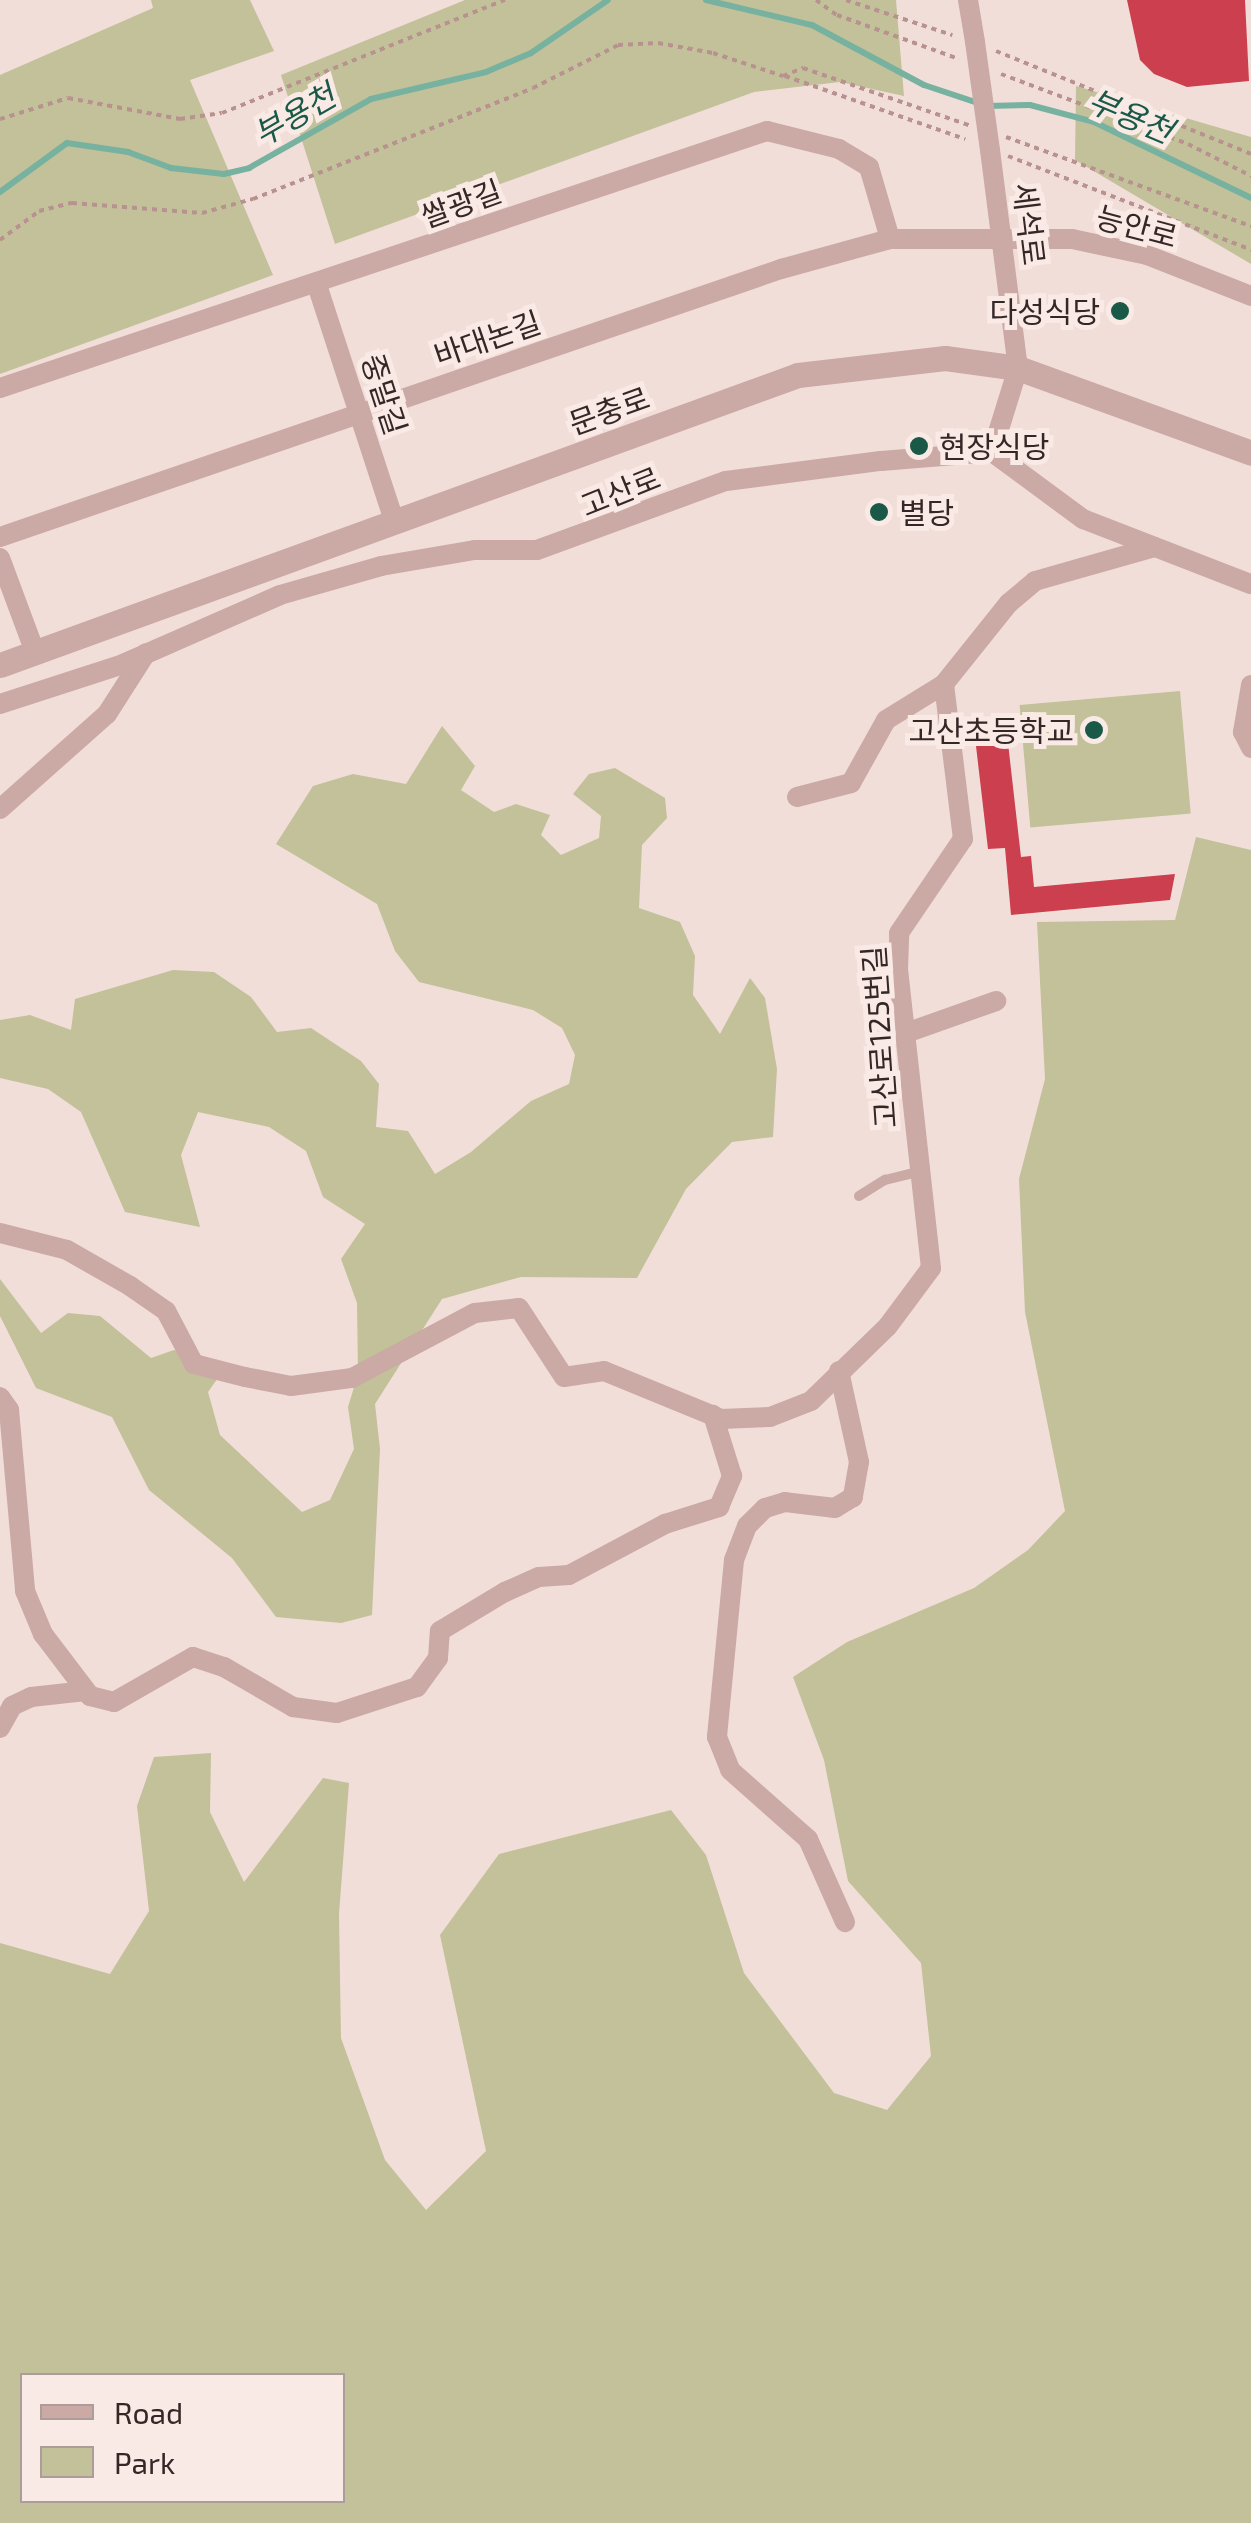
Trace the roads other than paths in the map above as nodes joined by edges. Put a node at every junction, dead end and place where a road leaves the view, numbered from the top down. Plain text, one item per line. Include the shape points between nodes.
1 (968, 0) edge
2 (1002, 234) junction
3 (890, 239) junction
4 (317, 285) junction
5 (1251, 296) edge
6 (1018, 368) junction
7 (0, 388) edge
8 (360, 414) junction
9 (992, 452) junction
10 (1251, 453) edge
11 (394, 521) junction
12 (0, 537) edge
13 (1154, 547) junction
14 (0, 558) edge
15 (1251, 584) edge
16 (148, 651) junction
17 (35, 652) junction
18 (0, 666) edge
19 (944, 684) junction
20 (1251, 685) edge
21 (0, 704) edge
22 (1251, 748) edge
23 (797, 797) dead end
24 (0, 809) edge
25 (996, 1001) dead end
26 (904, 1034) junction
27 (920, 1171) junction
28 (858, 1196) dead end
29 (0, 1234) edge
30 (838, 1370) junction
31 (0, 1397) edge
32 (713, 1415) junction
33 (86, 1691) junction
34 (0, 1728) edge
35 (846, 1922) dead end

1 - 2 street, 세석로, bridge via 983,45
2 - 3 street, 바대논길
2 - 5 street, 능안로 via 1072,239 1148,255
2 - 6 street, 세석로
3 - 4 street, 쌀광길 via 868,167 839,148 767,131
3 - 8 street, 바대논길 via 781,269
4 - 7 street, 쌀광길
4 - 8 street, 중말길
6 - 9 street, 세석로
6 - 10 street, 문충로
6 - 11 street, 문충로 via 945,358 798,375
8 - 11 street, 중말길
8 - 12 street, 바대논길
9 - 13 street via 1083,519
9 - 16 street, 고산로 via 726,481 576,541 381,566 297,590
11 - 17 street, 문충로
13 - 15 street
13 - 19 street via 1035,581 1009,602
14 - 17 street
16 - 21 street, 고산로
16 - 24 street via 107,714
17 - 18 street, 문충로
19 - 23 street via 886,720 851,783
19 - 26 street, 고산로125번길 via 962,839 899,932
20 - 22 street via 1243,732
25 - 26 street
26 - 27 street, 고산로125번길
27 - 28 lane
27 - 30 street, 고산로125번길 via 931,1268 888,1326
29 - 32 street, 고산로125번길 via 67,1250 130,1286 166,1311 194,1364 244,1377 292,1386 337,1382 475,1314 519,1308 564,1377 604,1371
30 - 32 street, 고산로125번길 via 810,1400 770,1417
30 - 35 street via 859,1479 853,1497 835,1508 785,1502 765,1508 748,1526 734,1560 717,1738 730,1770 808,1839
31 - 33 street via 10,1410 25,1592 43,1634
32 - 33 street via 732,1476 719,1507 664,1524 569,1575 540,1577 505,1592 440,1632 438,1658 416,1686 337,1713 294,1707 224,1666 193,1657 114,1702
33 - 34 street via 31,1697 12,1706

